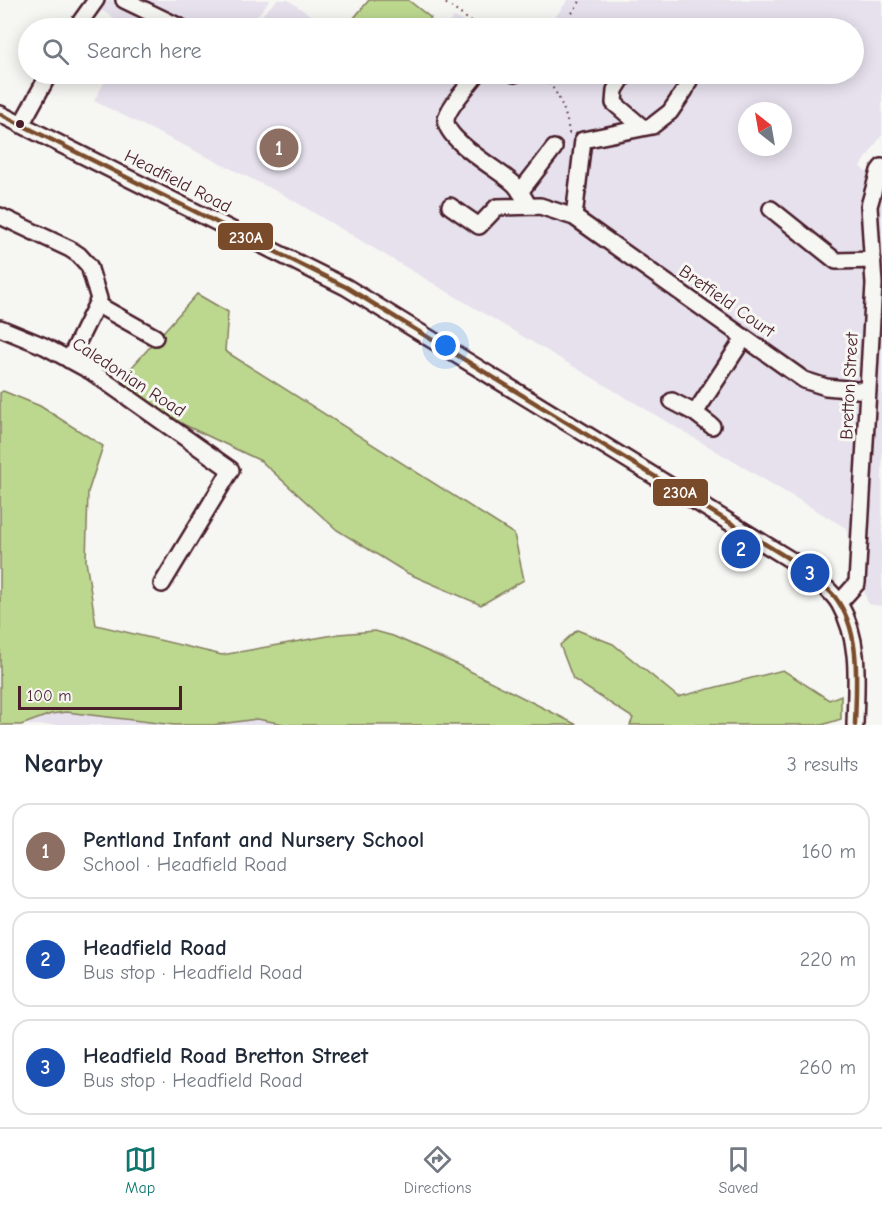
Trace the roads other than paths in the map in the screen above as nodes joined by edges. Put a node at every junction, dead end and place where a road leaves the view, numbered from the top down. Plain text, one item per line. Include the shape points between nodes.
1 (96, 0) edge
2 (124, 0) edge
3 (83, 18) edge
4 (161, 18) edge
5 (44, 84) edge
6 (470, 84) edge
7 (619, 84) edge
8 (688, 84) edge
9 (0, 114) edge
10 (21, 125) junction
11 (642, 127) junction
12 (554, 148) dead end
13 (880, 169) edge
14 (521, 202) junction
15 (450, 206) dead end
16 (875, 208) edge
17 (771, 209) dead end
18 (0, 216) edge
19 (574, 217) junction
20 (873, 260) junction
21 (98, 305) junction
22 (0, 328) edge
23 (155, 337) dead end
24 (744, 338) junction
25 (69, 360) junction
26 (868, 392) junction
27 (672, 401) dead end
28 (694, 413) junction
29 (712, 426) dead end
30 (162, 584) dead end
31 (839, 603) junction
32 (855, 725) edge

1 - 3 street
2 - 4 street
5 - 10 street
6 - 14 street via 450,111 448,129 459,142 515,184
7 - 11 street via 614,103
8 - 11 street via 670,112 652,126
9 - 10 street, Headfield Road
10 - 31 street, Headfield Road via 346,287 804,568
11 - 19 street via 583,140
12 - 14 street
13 - 16 street, Bretton Street
14 - 15 street via 498,207 478,226
14 - 19 street, Bretfield Court
16 - 20 street, Bretton Street
17 - 20 street via 836,261
18 - 21 street via 79,255 89,266
19 - 24 street, Bretfield Court
20 - 26 street, Bretton Street
21 - 23 street
21 - 25 street
22 - 25 street, Caledonian Road
24 - 26 street, Bretfield Court via 804,380
24 - 28 street
25 - 30 street, Caledonian Road via 231,470
26 - 31 street, Bretton Street via 857,583
27 - 28 street
28 - 29 street
31 - 32 street, Headfield Road via 856,653

